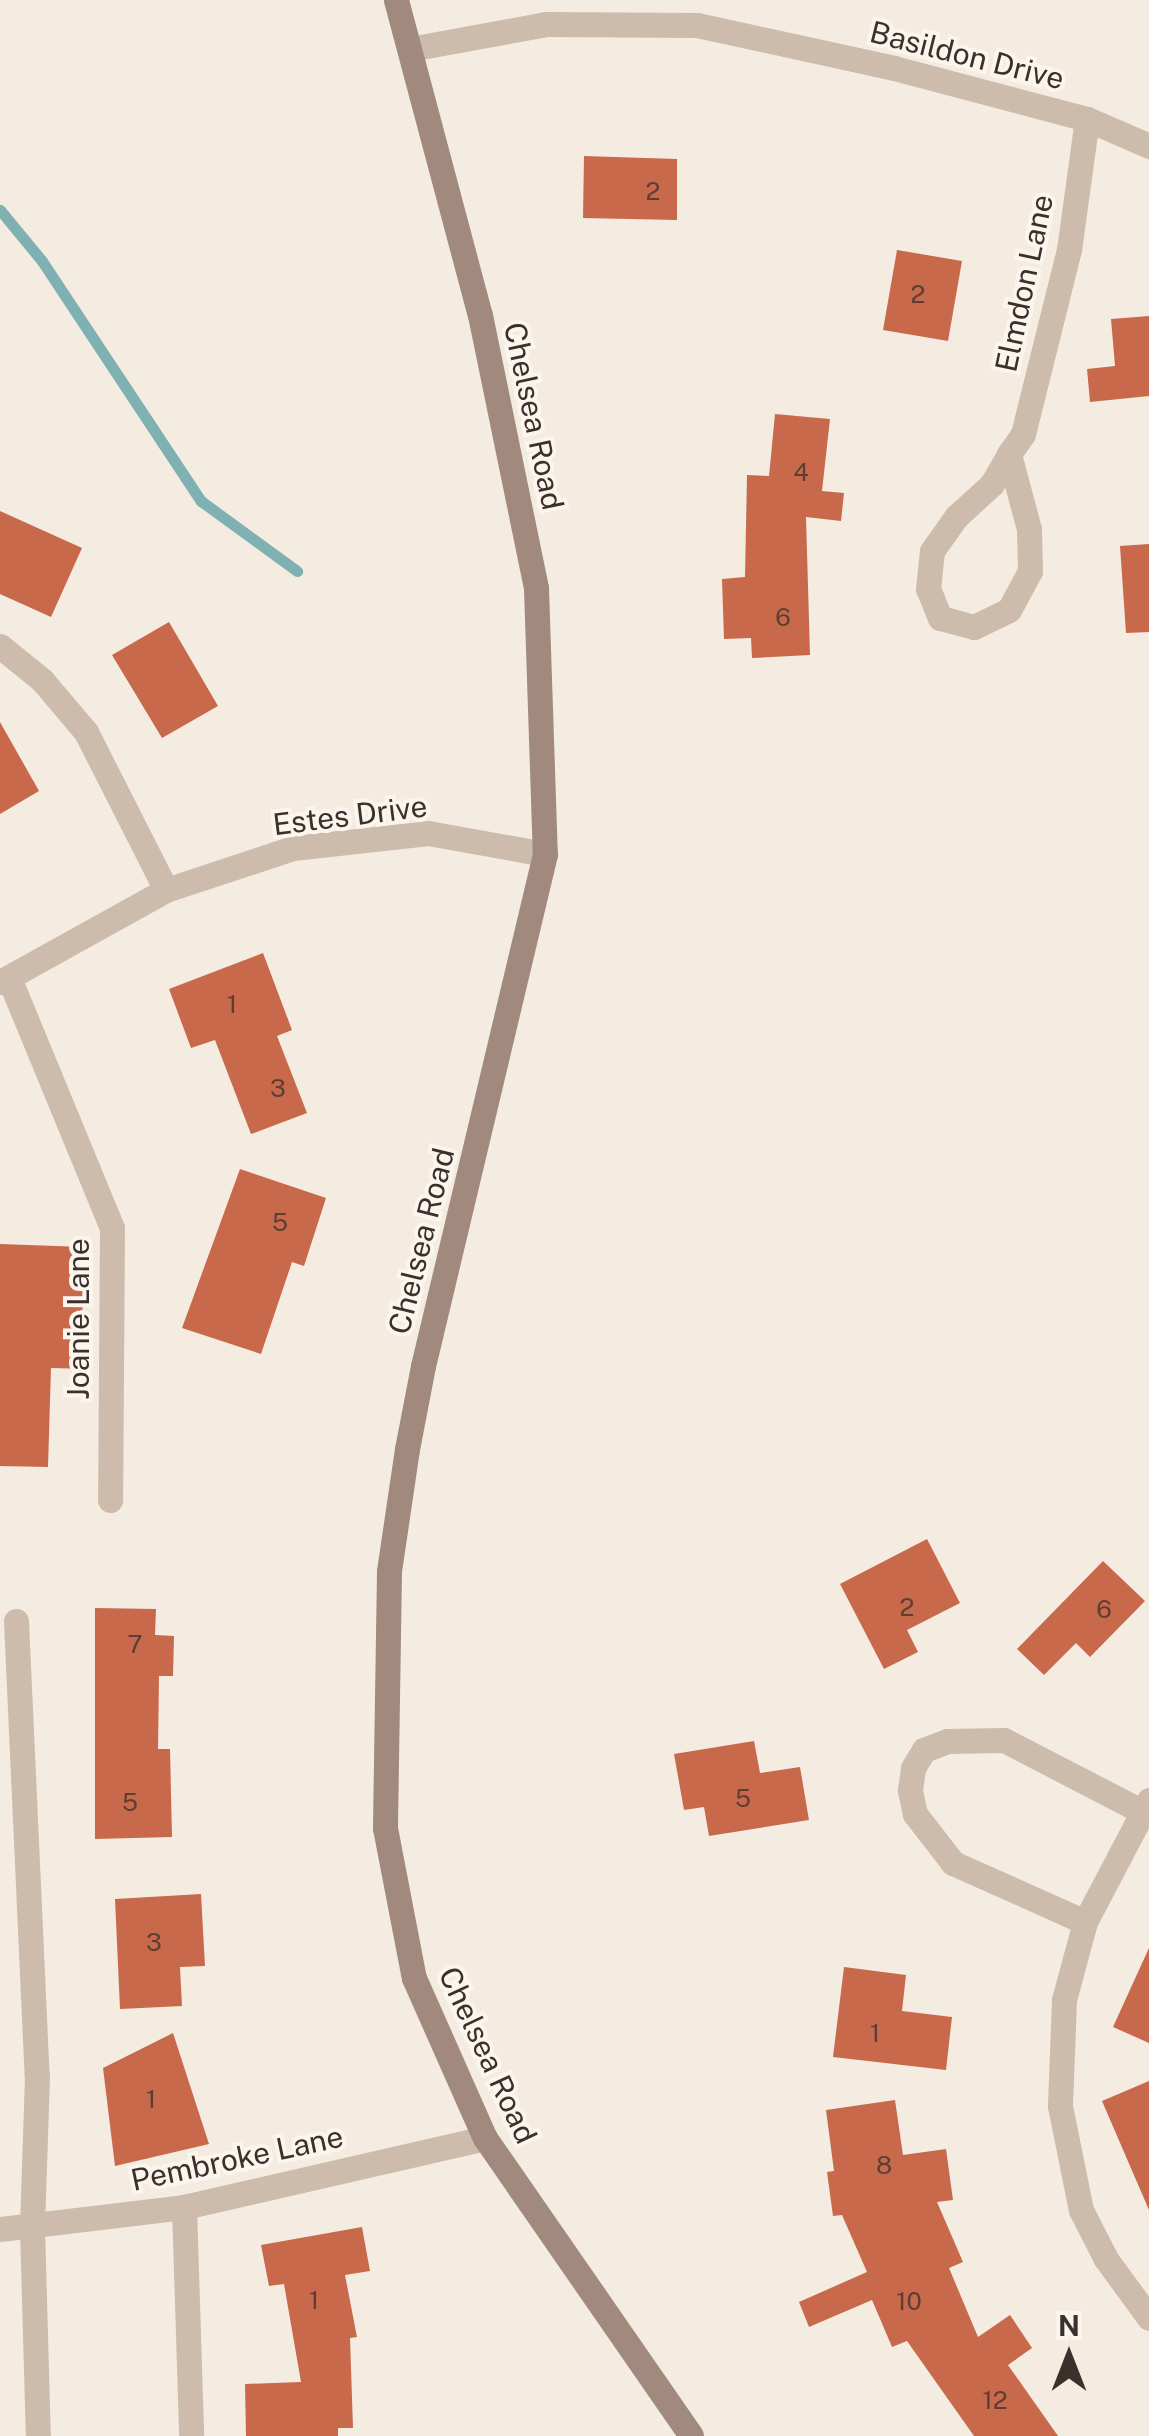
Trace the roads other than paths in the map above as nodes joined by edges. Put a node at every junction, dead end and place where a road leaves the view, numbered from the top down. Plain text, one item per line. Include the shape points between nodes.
1 (396, 0) edge
2 (410, 49) junction
3 (1087, 119) junction
4 (1149, 146) edge
5 (1009, 454) junction
6 (0, 646) edge
7 (546, 854) junction
8 (166, 890) junction
9 (5, 980) edge
10 (110, 1500) dead end
11 (16, 1621) dead end
12 (1145, 1806) edge
13 (1085, 1922) junction
14 (486, 2138) junction
15 (184, 2207) junction
16 (32, 2226) junction
17 (0, 2229) edge
18 (1149, 2318) edge
19 (38, 2436) edge
20 (192, 2436) edge
21 (691, 2436) edge

1 - 2 street, Chelsea Road
2 - 3 street, Basildon Drive via 546,24 697,25
2 - 7 street, Chelsea Road via 480,315 536,588
3 - 4 street, Basildon Drive
3 - 5 street, Elmdon Lane via 1069,250 1023,434
5 - 5 street, Elmdon Lane via 992,484 932,550 928,590 940,618 974,627 1009,610 1030,571 1029,529
6 - 8 street via 42,680 86,732
7 - 8 street, Estes Drive via 428,833 293,848
7 - 14 street, Chelsea Road via 422,1366 389,1571 385,1828 414,1978
8 - 9 street, Estes Drive
9 - 10 street, Joanie Lane via 112,1228
11 - 16 street via 37,2076
12 - 13 street
12 - 13 street via 1004,1740 948,1740 924,1750 913,1768 914,1814 953,1864
13 - 18 street via 1064,2000 1060,2106 1081,2210
14 - 15 street, Pembroke Lane
14 - 21 street, Chelsea Road
15 - 16 street, Pembroke Lane
15 - 20 street
16 - 17 street, Pembroke Lane
16 - 19 street

